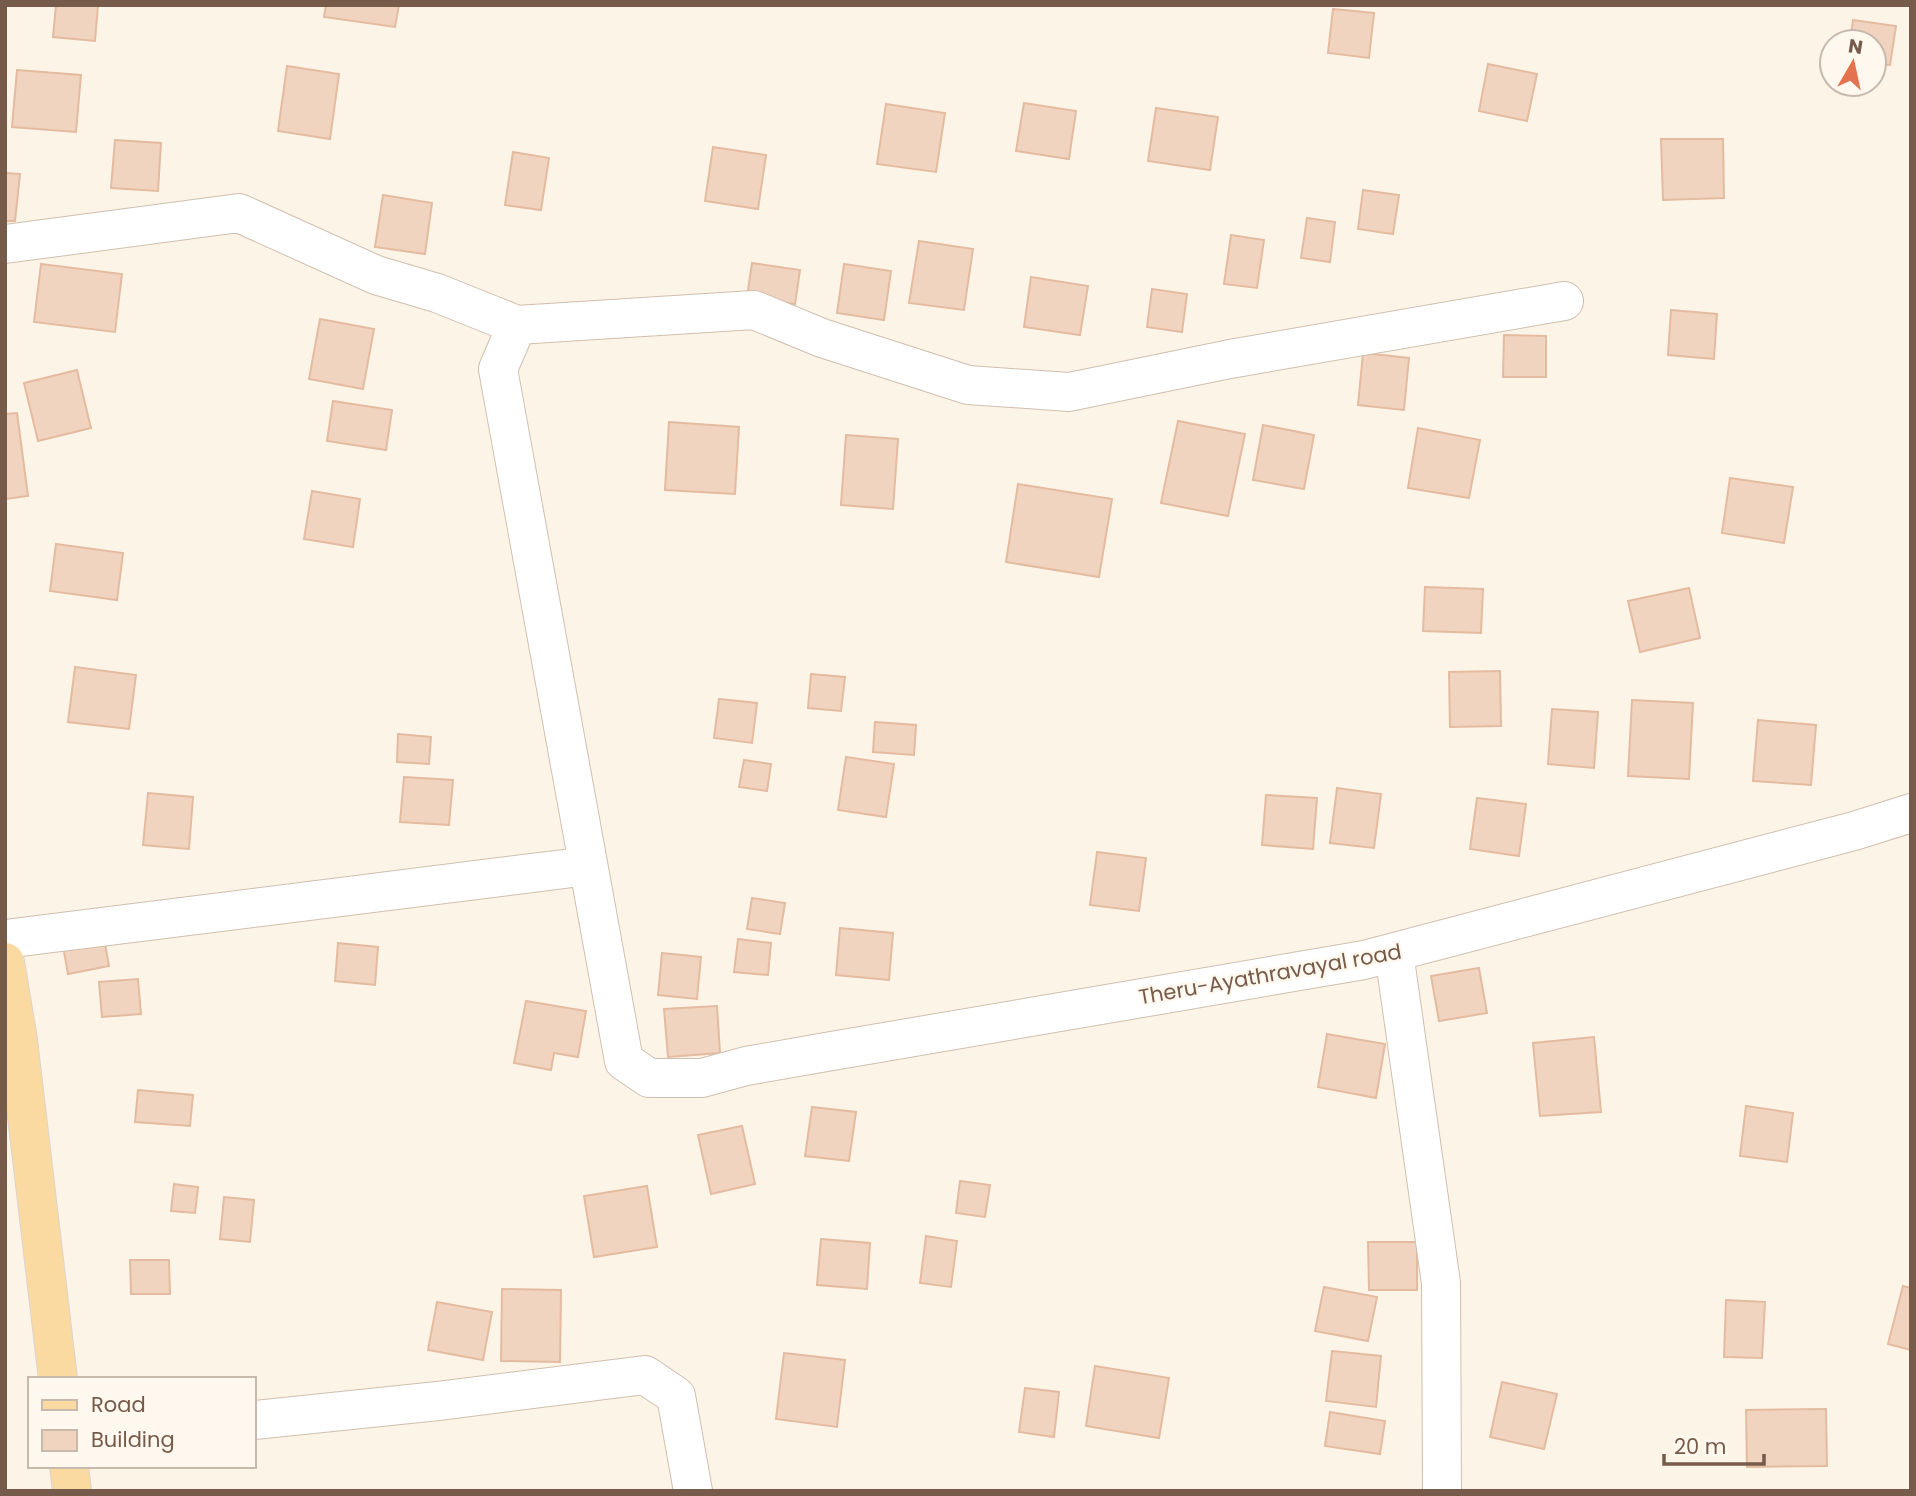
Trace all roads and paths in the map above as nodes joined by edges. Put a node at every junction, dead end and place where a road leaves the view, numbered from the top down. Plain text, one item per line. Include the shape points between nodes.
1 (5, 244) edge
2 (1564, 301) dead end
3 (517, 325) junction
4 (1911, 813) edge
5 (588, 866) junction
6 (5, 939) edge
7 (1394, 953) junction
8 (5, 962) edge
9 (58, 1377) edge
10 (256, 1420) edge
11 (69, 1468) edge
12 (72, 1491) edge
13 (693, 1491) edge
14 (1442, 1491) edge

1 - 3 street via 239,213 376,275
2 - 3 street via 1069,392 968,384 822,338 754,310
3 - 5 street via 498,369
4 - 7 street, Theru-Ayathravayal road
5 - 6 street
5 - 7 street, Theru-Ayathravayal road via 624,1061 649,1078 702,1078 746,1066
7 - 14 street via 1441,1283
8 - 9 main road
10 - 13 street via 645,1375 676,1396
11 - 12 main road

